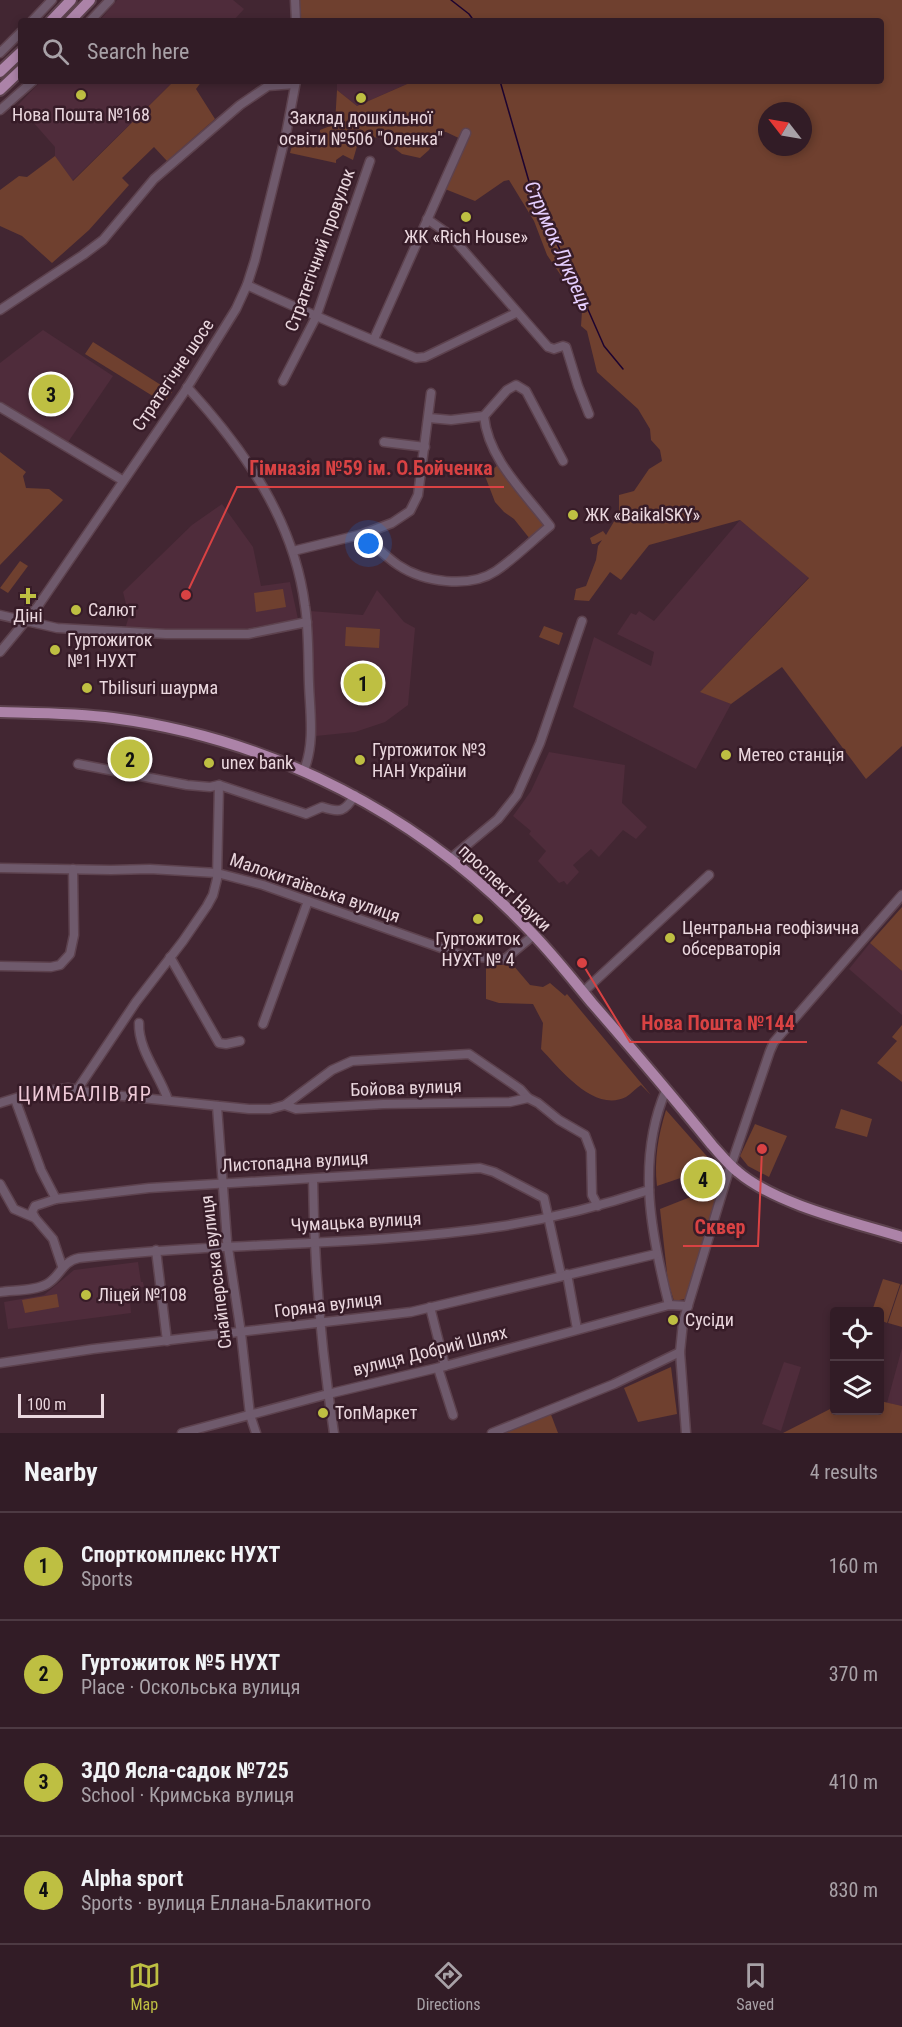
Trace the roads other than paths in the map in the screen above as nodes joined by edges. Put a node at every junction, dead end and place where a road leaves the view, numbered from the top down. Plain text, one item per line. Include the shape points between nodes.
1 (52, 0) edge
2 (71, 0) edge
3 (90, 0) edge
4 (110, 0) edge
5 (295, 0) edge
6 (35, 18) edge
7 (54, 18) edge
8 (73, 18) edge
9 (93, 18) edge
10 (296, 18) edge
11 (18, 35) edge
12 (0, 53) edge
13 (18, 55) edge
14 (0, 72) edge
15 (18, 73) edge
16 (30, 84) edge
17 (284, 84) edge
18 (295, 84) edge
19 (0, 90) edge
20 (0, 110) edge
21 (466, 133) dead end
22 (370, 161) dead end
23 (427, 219) junction
24 (247, 285) junction
25 (0, 310) edge
26 (516, 313) junction
27 (316, 317) junction
28 (374, 339) junction
29 (283, 381) dead end
30 (187, 387) junction
31 (430, 393) dead end
32 (0, 407) edge
33 (590, 414) dead end
34 (484, 416) junction
35 (429, 418) junction
36 (384, 442) dead end
37 (425, 447) junction
38 (563, 460) dead end
39 (122, 480) junction
40 (363, 534) junction
41 (293, 551) junction
42 (0, 615) edge
43 (307, 621) junction
44 (582, 621) dead end
45 (25, 622) junction
46 (0, 652) edge
47 (0, 712) edge
48 (78, 764) dead end
49 (304, 770) junction
50 (219, 785) junction
51 (355, 795) junction
52 (450, 859) junction
53 (0, 868) edge
54 (73, 869) junction
55 (217, 873) junction
56 (709, 875) dead end
57 (902, 895) edge
58 (308, 901) junction
59 (534, 935) junction
60 (170, 957) junction
61 (0, 966) edge
62 (583, 992) junction
63 (139, 1023) dead end
64 (263, 1024) dead end
65 (240, 1041) dead end
66 (77, 1090) junction
67 (666, 1090) junction
68 (528, 1098) junction
69 (15, 1099) junction
70 (168, 1100) junction
71 (0, 1103) edge
72 (285, 1105) junction
73 (217, 1106) junction
74 (730, 1166) junction
75 (313, 1179) junction
76 (223, 1183) junction
77 (0, 1184) edge
78 (649, 1190) junction
79 (56, 1198) junction
80 (598, 1206) junction
81 (34, 1218) junction
82 (549, 1218) junction
83 (902, 1238) edge
84 (314, 1242) junction
85 (228, 1245) junction
86 (156, 1250) junction
87 (656, 1254) junction
88 (62, 1266) junction
89 (564, 1275) junction
90 (0, 1292) edge
91 (669, 1305) junction
92 (688, 1306) junction
93 (430, 1307) junction
94 (320, 1323) junction
95 (577, 1329) junction
96 (241, 1333) junction
97 (167, 1341) junction
98 (680, 1352) junction
99 (0, 1364) edge
100 (442, 1367) junction
101 (328, 1394) junction
102 (250, 1415) junction
103 (453, 1415) dead end
104 (182, 1433) edge
105 (256, 1433) edge
106 (334, 1433) edge
107 (492, 1433) edge
108 (686, 1433) edge

1 - 6 street
2 - 7 main road
3 - 8 main road
4 - 9 street
5 - 10 street
11 - 12 street
13 - 14 main road
15 - 19 main road
16 - 20 street
17 - 25 street via 268,87 240,105 154,179 103,240
18 - 24 street, Стратегічне шосе via 274,187
21 - 23 street
22 - 27 street, Стратегічний провулок
23 - 26 street via 450,235 475,261
23 - 28 street
24 - 27 street
24 - 30 street, Стратегічне шосе
26 - 28 street via 425,357 416,358
26 - 33 street via 551,349 566,347
27 - 28 street
27 - 29 street, Стратегічний провулок
30 - 39 street, Стратегічне шосе
30 - 41 street via 243,454 265,489
31 - 35 street
32 - 39 street
34 - 35 street
34 - 38 street via 507,390 516,385 523,388
34 - 40 street via 488,438 504,467 549,526 494,572 456,582 411,572
35 - 37 street
36 - 37 street
37 - 40 street via 415,504 401,518
39 - 45 street, Стратегічне шосе
40 - 41 street
41 - 43 street
42 - 45 street
43 - 45 street via 227,635 94,631
43 - 49 street via 310,748
44 - 52 street via 518,795 498,819
45 - 46 street, Стратегічне шосе
47 - 49 main road, проспект Науки via 88,716 156,725 243,747
48 - 50 street via 187,785
49 - 51 main road, проспект Науки
50 - 51 street via 306,814 322,807 343,810
50 - 55 street
51 - 52 main road, проспект Науки
52 - 59 main road, проспект Науки
53 - 54 street, Малокитаївська вулиця
54 - 55 street, Малокитаївська вулиця
54 - 61 street via 74,935 70,954 60,965 51,967
55 - 58 street, Малокитаївська вулиця
55 - 60 street via 207,906
56 - 62 street
57 - 74 street via 774,1042
58 - 59 street, Малокитаївська вулиця via 464,956 505,959
58 - 64 street
59 - 62 main road, проспект Науки
60 - 65 street via 219,1043
60 - 66 street
62 - 67 main road, проспект Науки
63 - 70 street via 146,1052
66 - 69 street, Бойова вулиця via 51,1090
66 - 70 street, Бойова вулиця
67 - 74 main road, проспект Науки
67 - 78 street via 649,1151
68 - 72 street, Бойова вулиця via 510,1102 296,1109
68 - 72 street via 473,1056 461,1053 352,1061 332,1070
68 - 80 street via 585,1136 591,1151 592,1195
69 - 71 street, Бойова вулиця
69 - 79 street via 41,1170
70 - 73 street, Бойова вулиця
72 - 73 street, Бойова вулиця via 249,1109
73 - 76 street, Снайперська вулиця
74 - 83 main road, проспект Науки via 774,1195
74 - 92 street
75 - 76 street, Листопадна вулиця
75 - 82 street, Листопадна вулиця via 480,1168 540,1196 546,1202
75 - 84 street
76 - 79 street, Листопадна вулиця
76 - 85 street, Снайперська вулиця
77 - 81 street via 14,1209
78 - 80 street, Чумацька вулиця
78 - 87 street
79 - 81 street, Листопадна вулиця via 34,1206
80 - 82 street, Чумацька вулиця
81 - 88 street via 53,1239
82 - 84 street, Чумацька вулиця via 434,1234
82 - 89 street, Листопадна вулиця
84 - 85 street, Чумацька вулиця
84 - 94 street
85 - 86 street, Чумацька вулиця
85 - 96 street, Снайперська вулиця
86 - 88 street, Чумацька вулиця via 80,1258
86 - 97 street
87 - 89 street, Горяна вулиця
87 - 91 street
88 - 90 street via 41,1287
89 - 93 street, Горяна вулиця
89 - 95 street, Листопадна вулиця
91 - 92 street, вулиця Добрий Шлях
91 - 95 street, вулиця Добрий Шлях
92 - 98 street
93 - 94 street, Горяна вулиця
93 - 100 street
94 - 96 street, Горяна вулиця
94 - 101 street
95 - 100 street, вулиця Добрий Шлях
96 - 97 street, Горяна вулиця
96 - 102 street, Снайперська вулиця
97 - 99 street, Горяна вулиця
98 - 107 street via 614,1384
98 - 108 street
100 - 101 street, вулиця Добрий Шлях
100 - 103 street
101 - 102 street, вулиця Добрий Шлях
101 - 106 street
102 - 104 street, вулиця Добрий Шлях
102 - 105 street, Снайперська вулиця

